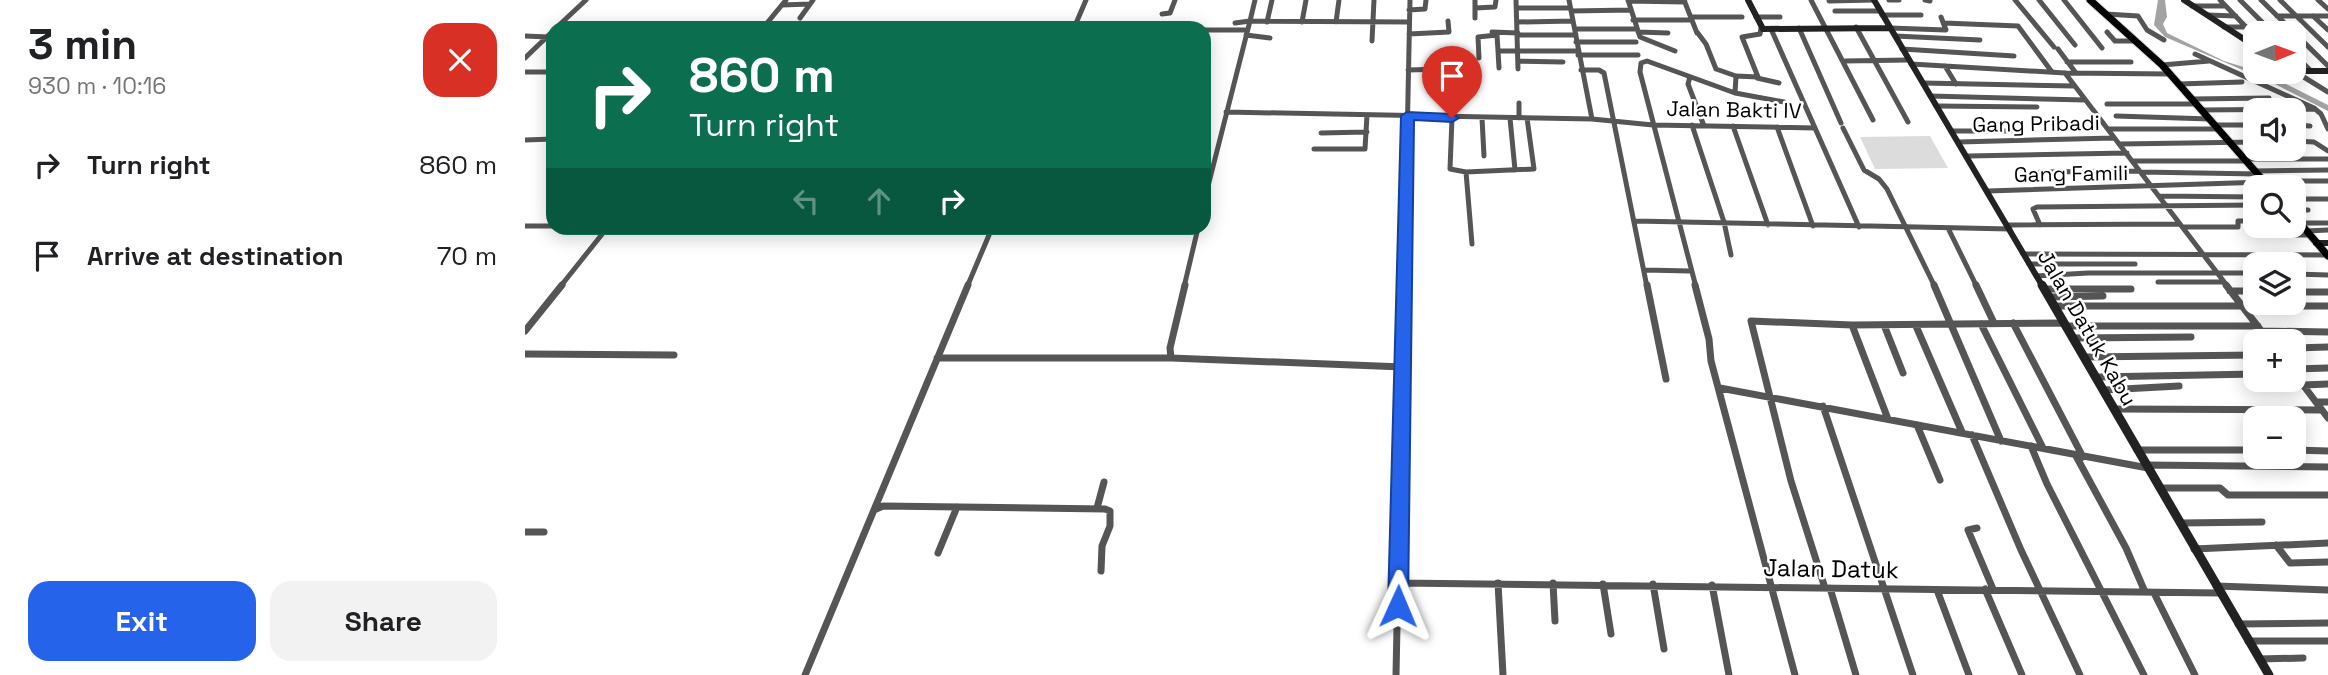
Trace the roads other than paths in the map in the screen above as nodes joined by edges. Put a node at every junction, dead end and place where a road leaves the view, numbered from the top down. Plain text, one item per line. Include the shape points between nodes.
1 (586, 0) edge
2 (1086, 0) edge
3 (1175, 0) edge
4 (1255, 0) edge
5 (1272, 0) edge
6 (1307, 0) edge
7 (1339, 0) edge
8 (1374, 0) edge
9 (1410, 0) edge
10 (1426, 0) edge
11 (1475, 0) edge
12 (1496, 0) edge
13 (1516, 0) edge
14 (1569, 0) edge
15 (1628, 0) edge
16 (1748, 0) edge
17 (1811, 0) edge
18 (1874, 0) edge
19 (1889, 0) edge
20 (1899, 0) edge
21 (1925, 0) edge
22 (2015, 0) edge
23 (2039, 0) edge
24 (2064, 0) edge
25 (2090, 0) edge
26 (2184, 0) edge
27 (2220, 0) edge
28 (2240, 0) edge
29 (2261, 0) edge
30 (2280, 0) edge
31 (2318, 0) edge
32 (1685, 1) edge
33 (1829, 1) edge
34 (1930, 1) edge
35 (784, 2) edge
36 (811, 2) edge
37 (2192, 5) junction
38 (2227, 6) junction
39 (1475, 8) junction
40 (1517, 8) junction
41 (2327, 8) edge
42 (1409, 10) junction
43 (1571, 10) junction
44 (1631, 10) junction
45 (1835, 11) dead end
46 (1881, 13) junction
47 (1162, 14) dead end
48 (2106, 14) junction
49 (1921, 15) dead end
50 (2207, 15) junction
51 (2236, 16) junction
52 (2277, 16) junction
53 (2295, 16) junction
54 (2313, 16) junction
55 (2328, 16) edge
56 (1742, 17) dead end
57 (1756, 17) junction
58 (800, 18) dead end
59 (1475, 18) dead end
60 (1691, 18) junction
61 (1780, 18) dead end
62 (2002, 19) dead end
63 (1633, 20) junction
64 (564, 21) edge
65 (769, 21) edge
66 (1077, 21) edge
67 (1250, 21) junction
68 (1448, 21) dead end
69 (1573, 21) junction
70 (2261, 21) edge
71 (1266, 22) junction
72 (1302, 22) junction
73 (1336, 22) junction
74 (1409, 22) junction
75 (1518, 22) junction
76 (1235, 23) dead end
77 (1373, 23) junction
78 (2243, 24) edge
79 (2007, 26) junction
80 (1827, 27) junction
81 (1856, 27) junction
82 (1890, 27) junction
83 (2224, 27) junction
84 (2243, 27) edge
85 (1761, 28) junction
86 (1799, 28) junction
87 (1771, 29) junction
88 (1211, 30) edge
89 (2328, 30) edge
90 (1336, 31) dead end
91 (1637, 31) junction
92 (1492, 32) dead end
93 (1575, 32) junction
94 (2107, 32) dead end
95 (1247, 33) junction
96 (1668, 33) dead end
97 (1409, 34) junction
98 (1518, 34) junction
99 (525, 36) edge
100 (1895, 36) junction
101 (546, 37) edge
102 (1270, 38) dead end
103 (2243, 39) edge
104 (546, 40) edge
105 (1980, 40) dead end
106 (2164, 40) dead end
107 (1372, 41) dead end
108 (2134, 41) junction
109 (1576, 42) junction
110 (1636, 42) dead end
111 (2075, 45) dead end
112 (2328, 47) edge
113 (2102, 48) dead end
114 (1902, 49) junction
115 (1518, 50) junction
116 (1537, 50) junction
117 (1498, 51) junction
118 (1675, 51) dead end
119 (1578, 53) junction
120 (2195, 54) dead end
121 (1638, 55) dead end
122 (1448, 56) dead end
123 (2014, 56) dead end
124 (525, 58) edge
125 (1479, 58) dead end
126 (2320, 58) junction
127 (2328, 58) edge
128 (1874, 60) junction
129 (1518, 61) junction
130 (1538, 61) junction
131 (1845, 61) junction
132 (2209, 61) junction
133 (1563, 62) dead end
134 (1909, 62) junction
135 (2067, 62) junction
136 (2131, 62) dead end
137 (2162, 65) junction
138 (1945, 66) junction
139 (2307, 67) edge
140 (1499, 68) dead end
141 (1538, 68) dead end
142 (1979, 68) junction
143 (1518, 69) dead end
144 (2328, 69) edge
145 (1408, 70) junction
146 (1581, 70) junction
147 (2307, 71) edge
148 (2311, 71) junction
149 (525, 72) edge
150 (546, 72) edge
151 (2045, 72) junction
152 (2052, 72) junction
153 (2065, 73) junction
154 (2075, 73) junction
155 (2170, 74) junction
156 (1737, 76) junction
157 (1690, 77) junction
158 (1757, 78) junction
159 (2307, 78) edge
160 (2242, 82) dead end
161 (1779, 83) dead end
162 (1923, 83) junction
163 (2315, 83) junction
164 (2328, 83) edge
165 (1956, 84) junction
166 (1989, 84) junction
167 (2179, 84) junction
168 (2054, 85) junction
169 (2074, 86) junction
170 (2328, 92) edge
171 (1735, 93) junction
172 (1930, 96) junction
173 (2269, 97) dead end
174 (2085, 100) junction
175 (1784, 102) dead end
176 (1519, 103) dead end
177 (2107, 104) dead end
178 (2197, 104) junction
179 (1936, 106) junction
180 (2037, 107) dead end
181 (2317, 110) junction
182 (1226, 112) junction
183 (1367, 115) junction
184 (1407, 116) junction
185 (2116, 116) dead end
186 (1452, 118) junction
187 (1482, 118) junction
188 (1510, 118) junction
189 (1519, 118) junction
190 (1527, 118) junction
191 (1592, 119) junction
192 (2191, 119) junction
193 (1873, 120) dead end
194 (1614, 122) junction
195 (1908, 122) dead end
196 (1653, 125) junction
197 (1692, 125) junction
198 (2214, 125) junction
199 (2243, 125) edge
200 (1704, 126) junction
201 (1733, 126) junction
202 (2306, 126) edge
203 (2310, 126) dead end
204 (1777, 127) junction
205 (1815, 128) junction
206 (2108, 129) junction
207 (2328, 129) edge
208 (2199, 130) junction
209 (1953, 131) junction
210 (2014, 131) dead end
211 (1367, 132) junction
212 (1321, 133) dead end
213 (2114, 138) junction
214 (546, 139) edge
215 (525, 140) edge
216 (1959, 142) junction
217 (2230, 142) junction
218 (2243, 142) edge
219 (2306, 142) edge
220 (2120, 144) junction
221 (1314, 149) dead end
222 (2328, 151) edge
223 (2127, 153) junction
224 (1484, 156) dead end
225 (1968, 156) junction
226 (2243, 158) edge
227 (2306, 159) edge
228 (2328, 159) edge
229 (2243, 160) edge
230 (2133, 161) junction
231 (2246, 161) edge
232 (1515, 170) junction
233 (2328, 170) edge
234 (2140, 171) junction
235 (1466, 172) junction
236 (2256, 172) junction
237 (1211, 173) edge
238 (2259, 175) edge
239 (2042, 180) dead end
240 (2328, 181) edge
241 (2306, 182) edge
242 (2243, 184) edge
243 (2154, 188) junction
244 (1988, 191) junction
245 (2159, 196) junction
246 (2243, 197) edge
247 (2306, 199) edge
248 (2328, 199) edge
249 (2166, 205) junction
250 (2243, 205) edge
251 (1635, 221) junction
252 (1677, 221) junction
253 (2243, 221) edge
254 (1724, 222) junction
255 (2328, 223) edge
256 (2306, 224) edge
257 (1768, 225) junction
258 (2040, 225) junction
259 (2306, 225) edge
260 (525, 226) edge
261 (546, 226) edge
262 (1813, 226) junction
263 (2181, 226) junction
264 (1859, 227) junction
265 (2009, 227) junction
266 (1905, 228) junction
267 (1948, 228) junction
268 (2328, 230) edge
269 (2306, 231) edge
270 (601, 235) edge
271 (989, 235) edge
272 (1196, 235) edge
273 (2316, 243) junction
274 (2328, 243) edge
275 (1472, 244) dead end
276 (2023, 254) junction
277 (1731, 255) dead end
278 (2203, 255) junction
279 (2328, 255) edge
280 (2029, 264) junction
281 (2135, 264) dead end
282 (1645, 270) junction
283 (1690, 271) junction
284 (2216, 273) junction
285 (2243, 273) edge
286 (2306, 274) edge
287 (2328, 275) edge
288 (2036, 276) junction
289 (2158, 282) dead end
290 (2223, 282) junction
291 (2131, 289) dead end
292 (2230, 291) junction
293 (2243, 291) edge
294 (2306, 292) edge
295 (2328, 292) edge
296 (2046, 293) junction
297 (2103, 296) dead end
298 (2242, 305) junction
299 (2054, 306) junction
300 (2328, 306) edge
301 (1993, 323) junction
302 (2013, 323) junction
303 (2061, 323) junction
304 (1981, 324) junction
305 (1852, 325) junction
306 (1884, 325) junction
307 (1916, 326) junction
308 (1951, 326) junction
309 (2260, 328) junction
310 (525, 331) edge
311 (2328, 332) edge
312 (2191, 337) dead end
313 (2072, 338) junction
314 (2328, 347) edge
315 (2306, 348) edge
316 (525, 354) edge
317 (674, 355) dead end
318 (2243, 355) edge
319 (2084, 357) junction
320 (937, 358) junction
321 (1171, 358) junction
322 (1403, 366) junction
323 (2328, 368) edge
324 (2306, 371) edge
325 (1903, 373) dead end
326 (2243, 374) edge
327 (2097, 377) junction
328 (1667, 379) dead end
329 (2328, 384) edge
330 (2306, 385) edge
331 (2179, 386) dead end
332 (1720, 388) junction
333 (2306, 389) edge
334 (2104, 390) junction
335 (1772, 397) junction
336 (2316, 401) junction
337 (2328, 401) edge
338 (1823, 406) junction
339 (2115, 409) junction
340 (2322, 410) junction
341 (2328, 418) edge
342 (1888, 419) junction
343 (1917, 425) junction
344 (1962, 432) junction
345 (1972, 435) junction
346 (2001, 441) junction
347 (2031, 446) junction
348 (2043, 448) junction
349 (2137, 450) junction
350 (2243, 450) edge
351 (2306, 450) edge
352 (2328, 450) edge
353 (2079, 456) junction
354 (2328, 467) edge
355 (2145, 468) junction
356 (1940, 480) dead end
357 (1104, 482) dead end
358 (2160, 488) junction
359 (2328, 495) edge
360 (957, 508) junction
361 (1097, 508) junction
362 (874, 510) junction
363 (2262, 522) dead end
364 (2180, 523) junction
365 (1977, 528) dead end
366 (525, 532) edge
367 (544, 532) dead end
368 (2328, 543) edge
369 (2276, 545) junction
370 (2194, 549) junction
371 (938, 553) dead end
372 (2328, 562) edge
373 (1101, 571) dead end
374 (1399, 583) junction
375 (1497, 583) junction
376 (1553, 583) junction
377 (1603, 584) junction
378 (1653, 584) junction
379 (1711, 585) junction
380 (1772, 587) junction
381 (1827, 588) junction
382 (1989, 589) junction
383 (2218, 589) junction
384 (1885, 590) junction
385 (1937, 590) junction
386 (2041, 590) junction
387 (2328, 590) edge
388 (2101, 592) junction
389 (2150, 592) junction
390 (1555, 621) dead end
391 (2328, 623) edge
392 (2238, 624) junction
393 (1611, 634) dead end
394 (2248, 641) junction
395 (2328, 641) edge
396 (1664, 649) dead end
397 (2303, 658) dead end
398 (2259, 659) junction
399 (805, 675) edge
400 (1396, 675) edge
401 (1503, 675) edge
402 (1729, 675) edge
403 (1795, 675) edge
404 (1856, 675) edge
405 (1913, 675) edge
406 (1969, 675) edge
407 (2022, 675) edge
408 (2080, 675) edge
409 (2144, 675) edge
410 (2196, 675) edge
411 (2269, 675) edge

1 - 64 street
2 - 66 street
3 - 47 street via 1170,13
4 - 67 street
5 - 71 street
6 - 72 street
7 - 73 street
8 - 77 street
9 - 42 street
10 - 42 street via 1427,10
11 - 39 street
12 - 39 street via 1495,7
13 - 40 street
14 - 43 street
15 - 32 street
15 - 44 street
16 - 57 street
17 - 80 street
18 - 33 street
18 - 46 street, Jalan Datuk Kabu
19 - 20 street
21 - 34 street
22 - 135 street
23 - 111 street
24 - 113 street
25 - 48 main road
26 - 37 street
27 - 38 street
28 - 70 street
29 - 52 street
30 - 53 street
31 - 41 street
32 - 60 street
35 - 36 street
35 - 65 street
36 - 58 street
37 - 38 street
37 - 50 street
38 - 51 street
39 - 59 street
40 - 43 street
40 - 75 street
42 - 74 street
43 - 44 street
43 - 69 street
44 - 63 street
45 - 46 street
46 - 49 street
46 - 82 street, Jalan Datuk Kabu
48 - 106 street via 2138,16 2147,30
48 - 108 main road
50 - 51 street
50 - 83 street
51 - 78 street
52 - 53 street
52 - 126 street
53 - 54 street
53 - 112 street
54 - 55 street
54 - 89 street
56 - 60 street
57 - 61 street
57 - 85 street
60 - 63 street
60 - 156 street via 1716,69
62 - 79 street
63 - 91 street
67 - 71 street
67 - 76 street
67 - 95 street
68 - 97 street via 1448,33
69 - 75 street
69 - 93 street
71 - 72 street
72 - 73 street
73 - 77 street
73 - 90 street
74 - 77 street
74 - 97 street
75 - 98 street
77 - 107 street
79 - 82 street via 1942,20 1946,30
79 - 152 street via 2021,29
80 - 81 street
80 - 86 street
80 - 131 street
81 - 82 street
81 - 128 street
82 - 100 street, Jalan Datuk Kabu
83 - 84 street
83 - 103 street
85 - 87 street
85 - 158 street via 1760,34 1742,37
86 - 87 street
86 - 266 street via 1864,170 1884,184
87 - 205 street
88 - 95 street
91 - 93 street
91 - 96 street
91 - 118 street via 1644,39
92 - 98 street
93 - 98 street
93 - 109 street
94 - 108 street via 2115,41
95 - 102 street
95 - 182 street
97 - 145 street
98 - 115 street
99 - 101 street
100 - 105 street
100 - 114 street, Jalan Datuk Kabu
104 - 124 street
108 - 137 main road
109 - 110 street
109 - 119 street
114 - 123 street
114 - 134 street, Jalan Datuk Kabu
115 - 116 street
115 - 117 street
115 - 129 street
116 - 119 street
116 - 130 street
117 - 125 street via 1497,35 1479,35
117 - 140 street
119 - 121 street
119 - 146 street
120 - 132 street
122 - 145 street via 1444,69
126 - 127 street
126 - 144 street
128 - 131 street
128 - 134 street
128 - 195 street
129 - 130 street
129 - 143 street
130 - 133 street
130 - 141 street
131 - 193 street
132 - 137 street
132 - 181 street
134 - 138 street
134 - 162 street, Jalan Datuk Kabu
135 - 136 street
135 - 154 street
137 - 155 main road
138 - 142 street
138 - 165 street
139 - 148 street
142 - 151 street
142 - 166 street
144 - 148 street
145 - 184 street
146 - 191 street
146 - 194 street via 1603,72
147 - 148 street
149 - 150 street
151 - 152 street
151 - 168 street
152 - 153 street
153 - 154 street
153 - 169 street
154 - 155 street
155 - 167 main road
156 - 158 street
156 - 171 street
157 - 171 street
157 - 196 street via 1642,62 1640,72
157 - 200 street
158 - 161 street
159 - 163 street
160 - 167 street
162 - 165 street
162 - 172 street, Jalan Datuk Kabu
163 - 164 street
163 - 170 street
165 - 166 street
166 - 168 street
167 - 178 main road
168 - 169 street
169 - 174 street
171 - 175 street
172 - 174 street
172 - 179 street, Jalan Datuk Kabu
173 - 178 street
174 - 206 street
176 - 189 street
177 - 178 street
178 - 181 street
178 - 198 main road
179 - 180 street
179 - 209 street, Jalan Datuk Kabu
181 - 207 street
182 - 183 street, Jalan Bakti IV
182 - 237 street
183 - 184 street, Jalan Bakti IV
183 - 211 street
184 - 186 street, Jalan Bakti IV
184 - 322 street
185 - 192 street
186 - 187 street, Jalan Bakti IV
186 - 235 street via 1450,169
187 - 188 street, Jalan Bakti IV
187 - 224 street
188 - 189 street, Jalan Bakti IV
188 - 232 street
189 - 190 street, Jalan Bakti IV
190 - 191 street, Jalan Bakti IV
190 - 232 street via 1534,167
191 - 194 street, Jalan Bakti IV
192 - 198 street
192 - 208 street
194 - 196 street, Jalan Bakti IV
194 - 251 street
196 - 197 street, Jalan Bakti IV
196 - 252 street
197 - 200 street, Jalan Bakti IV
197 - 254 street
198 - 199 street
198 - 208 street
198 - 217 main road
200 - 201 street, Jalan Bakti IV
201 - 204 street, Jalan Bakti IV
201 - 257 street
202 - 203 street
204 - 205 street, Jalan Bakti IV
204 - 262 street
205 - 264 street
206 - 208 street
206 - 213 street
209 - 210 street
209 - 216 street, Jalan Datuk Kabu
211 - 212 street
211 - 221 street via 1364,150
213 - 216 street, Gang Pribadi
213 - 220 street
214 - 215 street
216 - 225 street, Jalan Datuk Kabu
217 - 218 street
217 - 220 street
217 - 226 main road
219 - 222 street
220 - 223 street
223 - 225 street
223 - 230 street
225 - 244 street, Jalan Datuk Kabu
227 - 228 street
229 - 230 street
230 - 234 street
231 - 236 main road
232 - 235 street
233 - 236 street
234 - 236 street
234 - 239 street via 2040,172
234 - 243 street
235 - 275 street
236 - 238 main road
240 - 241 street
242 - 243 street, Gang Famili
243 - 244 street, Gang Famili
243 - 245 street
244 - 265 street, Jalan Datuk Kabu
245 - 246 street
245 - 249 street
247 - 248 street
249 - 250 street
249 - 258 street via 2035,207
249 - 263 street
251 - 252 street
251 - 282 street
252 - 254 street
252 - 283 street
253 - 263 street via 2238,221 2238,227
254 - 257 street
254 - 277 street
255 - 256 street
257 - 262 street
258 - 263 street
258 - 265 street
259 - 268 street
260 - 261 street
262 - 264 street
263 - 278 street
264 - 266 street
265 - 267 street
265 - 276 street, Jalan Datuk Kabu
266 - 267 street
266 - 308 street
267 - 301 street
269 - 273 main road
270 - 310 street
271 - 320 street
272 - 321 street
273 - 274 street
273 - 279 main road
276 - 278 street
276 - 280 street, Jalan Datuk Kabu
278 - 279 street
278 - 284 street
280 - 281 street
280 - 288 street, Jalan Datuk Kabu
282 - 283 street
282 - 328 street
283 - 332 street
284 - 285 street
284 - 288 street
284 - 290 street
286 - 287 street
288 - 296 street, Jalan Datuk Kabu
289 - 290 street
290 - 292 street
291 - 296 street
292 - 293 street
292 - 298 street
294 - 295 street
296 - 297 street
296 - 299 street, Jalan Datuk Kabu
298 - 299 street
298 - 300 street
298 - 309 street
299 - 303 street, Jalan Datuk Kabu
301 - 302 street
301 - 304 street
302 - 303 street
302 - 353 street
303 - 309 street
303 - 313 street, Jalan Datuk Kabu
304 - 308 street
304 - 348 street
305 - 306 street
305 - 335 street via 1751,321
305 - 342 street
306 - 307 street
306 - 325 street
307 - 308 street
307 - 344 street
308 - 346 street
309 - 311 street
312 - 313 street
313 - 319 street, Jalan Datuk Kabu
314 - 315 street
316 - 317 street
318 - 319 street
319 - 327 street, Jalan Datuk Kabu
320 - 321 street
320 - 362 street
321 - 322 street
322 - 374 street
323 - 324 street
326 - 327 street
327 - 334 street, Jalan Datuk Kabu
329 - 330 street
331 - 334 street
332 - 335 street
332 - 380 street
333 - 336 street
334 - 339 street, Jalan Datuk Kabu
335 - 338 street
335 - 381 street via 1791,481
336 - 337 street
336 - 340 street
338 - 342 street
338 - 384 street
339 - 340 street
339 - 349 street, Jalan Datuk Kabu
340 - 341 street
342 - 343 street
343 - 344 street
343 - 356 street
344 - 345 street
345 - 346 street
345 - 386 street
346 - 347 street
347 - 348 street
347 - 388 street
348 - 353 street
349 - 350 street
349 - 355 street, Jalan Datuk Kabu
351 - 352 street
353 - 355 street
353 - 389 street
354 - 355 street
355 - 358 street, Jalan Datuk Kabu
357 - 361 street
358 - 359 street via 2220,488 2228,495
358 - 364 street, Jalan Datuk Kabu
360 - 361 street
360 - 362 street via 883,506
360 - 371 street
361 - 373 street via 1110,511 1111,518 1102,546
362 - 399 street
363 - 364 street
364 - 370 street, Jalan Datuk Kabu
365 - 382 street via 1968,530
366 - 367 street
368 - 369 street
369 - 370 street
369 - 372 street via 2290,563
370 - 383 street, Jalan Datuk Kabu
374 - 375 street, Jalan Datuk
374 - 400 street
375 - 376 street, Jalan Datuk
375 - 401 street
376 - 377 street, Jalan Datuk
376 - 390 street
377 - 378 street, Jalan Datuk
377 - 393 street
378 - 379 street, Jalan Datuk
378 - 396 street
379 - 380 street, Jalan Datuk
379 - 402 street
380 - 381 street, Jalan Datuk
380 - 403 street
381 - 384 street, Jalan Datuk
381 - 404 street
382 - 385 street, Jalan Datuk
382 - 386 street, Jalan Datuk
382 - 407 street
383 - 387 street, Jalan Datuk
383 - 389 street, Jalan Datuk
383 - 392 street, Jalan Datuk Kabu
384 - 385 street, Jalan Datuk
384 - 405 street
385 - 406 street
386 - 388 street, Jalan Datuk
386 - 408 street
388 - 389 street, Jalan Datuk
388 - 409 street
389 - 410 street
391 - 392 street
392 - 394 street, Jalan Datuk Kabu
394 - 395 street
394 - 398 street, Jalan Datuk Kabu
397 - 398 street
398 - 411 street, Jalan Datuk Kabu

